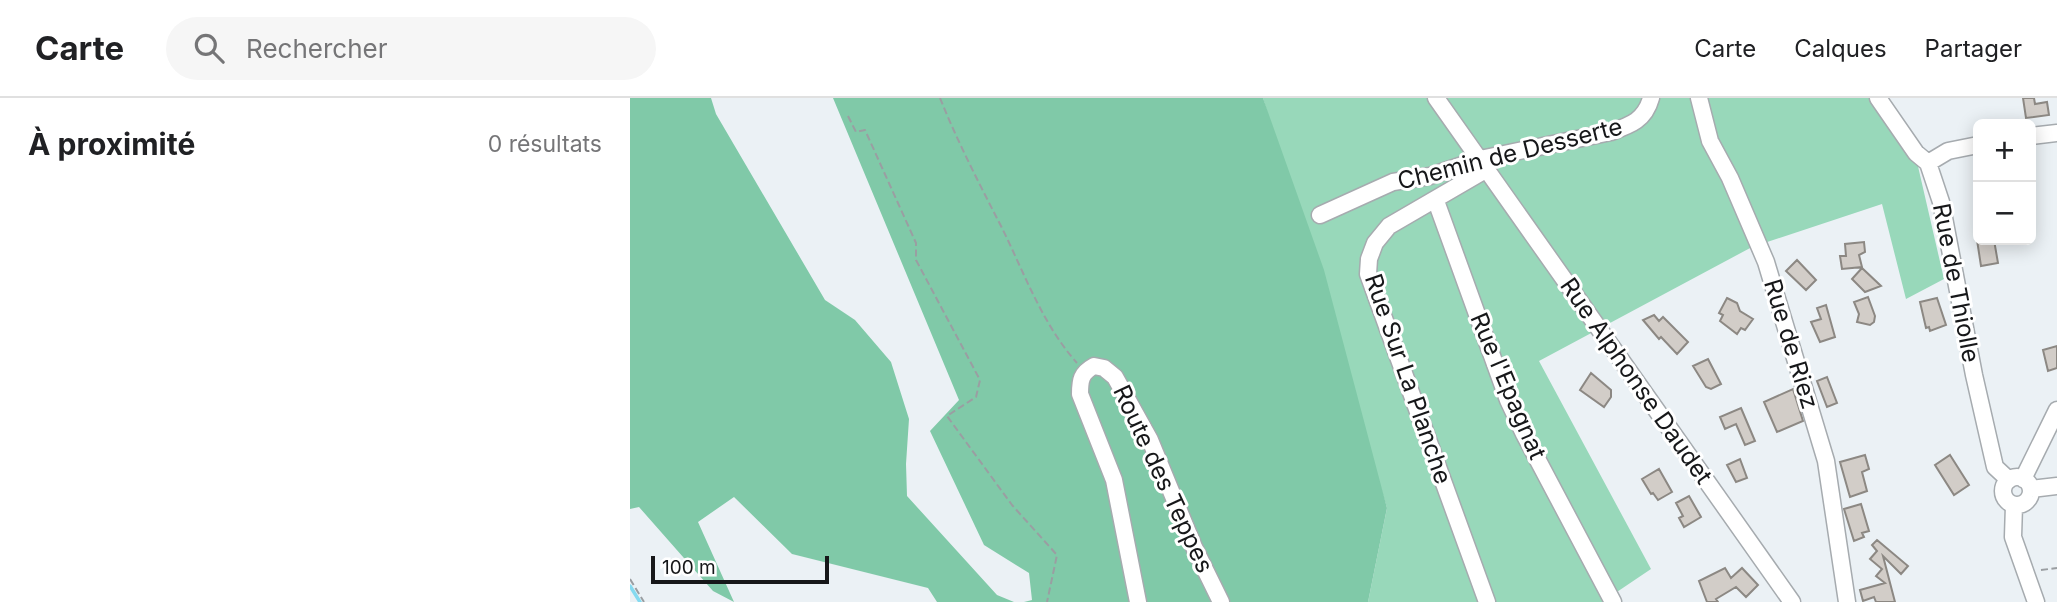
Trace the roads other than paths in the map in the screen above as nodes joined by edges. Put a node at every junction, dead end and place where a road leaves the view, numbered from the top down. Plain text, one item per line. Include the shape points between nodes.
1 (1436, 98) edge
2 (1651, 98) edge
3 (1699, 98) edge
4 (1878, 98) edge
5 (2057, 133) edge
6 (2036, 135) edge
7 (1973, 146) edge
8 (1928, 163) junction
9 (1483, 164) junction
10 (1436, 201) junction
11 (1320, 215) dead end
12 (2057, 410) edge
13 (2021, 482) junction
14 (2057, 486) edge
15 (2014, 505) junction
16 (1138, 602) edge
17 (1221, 602) edge
18 (1487, 602) edge
19 (1613, 602) edge
20 (1792, 602) edge
21 (1847, 602) edge
22 (2036, 602) edge

1 - 9 street, Rue Alphonse Daudet
2 - 9 street, Chemin de Desserte via 1647,112 1629,125
3 - 21 street, Rue de Riez via 1710,141 1766,262 1826,461
4 - 8 street, Rue de Thiolle
5 - 6 street
7 - 8 street via 1948,151
8 - 13 street, Rue de Thiolle via 1941,202 1995,467
9 - 10 street, Rue Sur La Planche
9 - 11 street, Chemin de Desserte via 1393,182
9 - 20 street, Rue Alphonse Daudet
10 - 18 street, Rue Sur La Planche via 1389,226 1375,243 1368,274
10 - 19 street, Rue l'Epagnat via 1513,411
12 - 13 street
13 - 14 street
13 - 15 street via 2027,502
13 - 15 street via 2003,492 2006,501
15 - 22 street via 2013,537
16 - 17 street, Route des Teppes via 1114,480 1080,394 1084,371 1094,366 1115,377 1150,440

